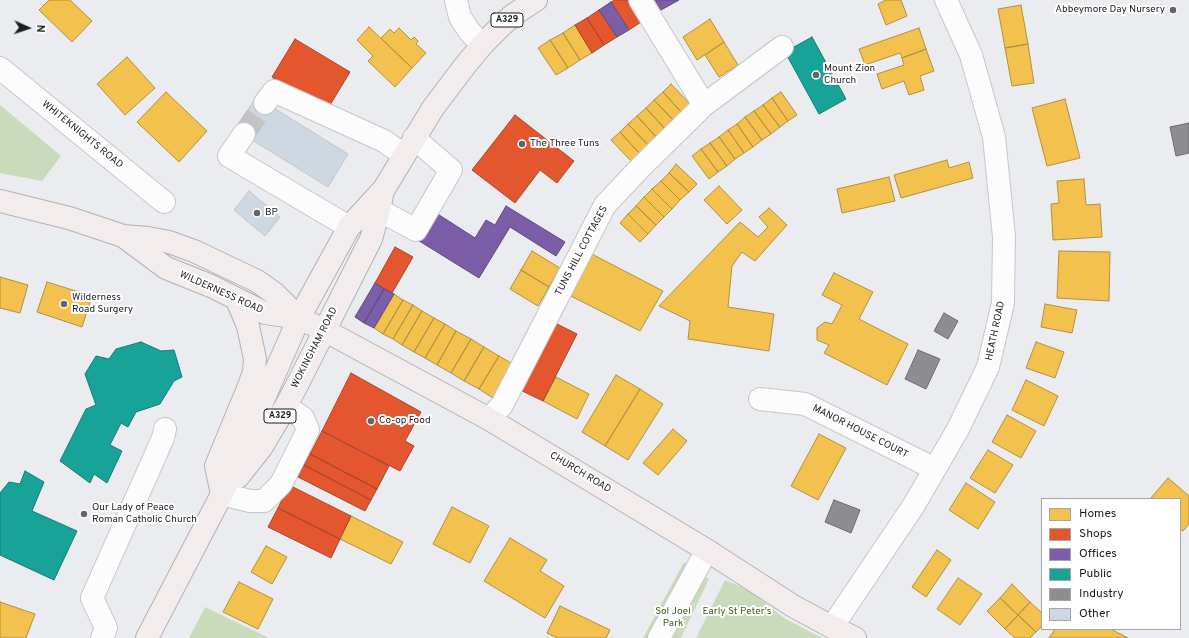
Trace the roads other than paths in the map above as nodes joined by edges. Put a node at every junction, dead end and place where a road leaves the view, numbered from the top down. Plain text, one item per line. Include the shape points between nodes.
1 (456, 0) edge
2 (536, 0) edge
3 (640, 0) edge
4 (946, 0) edge
5 (482, 45) junction
6 (782, 47) dead end
7 (0, 68) edge
8 (265, 103) tunnel mouth
9 (704, 105) junction
10 (244, 134) tunnel mouth
11 (409, 147) junction
12 (381, 200) junction
13 (0, 201) edge
14 (164, 202) dead end
15 (349, 227) junction
16 (123, 236) junction
17 (237, 300) junction
18 (299, 318) junction
19 (324, 330) junction
20 (760, 399) dead end
21 (286, 406) junction
22 (489, 419) junction
23 (165, 429) dead end
24 (935, 469) junction
25 (222, 494) junction
26 (708, 551) junction
27 (832, 627) junction
28 (102, 638) edge
29 (147, 638) edge
30 (659, 638) edge
31 (855, 638) edge

1 - 5 street via 460,16
2 - 5 main road, WOKINGHAM ROAD / A329 via 513,15
3 - 9 street
4 - 24 street, HEATH ROAD via 971,55 994,137 1004,237 1003,303 988,367
5 - 11 main road, WOKINGHAM ROAD / A329 via 433,108
6 - 9 street, TUNS HILL COTTAGES
7 - 14 street, WHITEKNIGHTS ROAD
8 - 11 street via 274,91 384,141
9 - 22 street, TUNS HILL COTTAGES via 605,205 502,405
10 - 15 street via 230,156
11 - 12 main road, WOKINGHAM ROAD / A329
11 - 12 street via 451,170 416,230
12 - 15 main road, WOKINGHAM ROAD / A329
12 - 19 main road, WOKINGHAM ROAD / A329 via 371,239
13 - 16 main road, WILDERNESS ROAD via 69,218
15 - 18 main road, WOKINGHAM ROAD / A329
16 - 17 main road, WILDERNESS ROAD via 166,268 211,286
16 - 18 main road, WILDERNESS ROAD via 169,242 194,251 257,282 274,293
17 - 18 main road, WILDERNESS ROAD via 265,313
17 - 25 main road via 248,326 255,359 254,372 216,466
18 - 19 main road, CHURCH ROAD
18 - 25 main road, WOKINGHAM ROAD / A329
19 - 21 main road, WOKINGHAM ROAD / A329
19 - 22 main road, CHURCH ROAD
20 - 24 street, MANOR HOUSE COURT via 805,404
21 - 25 main road, WOKINGHAM ROAD / A329 via 261,448
21 - 25 street via 303,418 308,430 281,484 264,501 250,501
22 - 26 main road, CHURCH ROAD
23 - 28 street via 92,598 106,628
24 - 27 street, HEATH ROAD via 914,505
25 - 29 main road, WOKINGHAM ROAD / A329
26 - 27 main road, CHURCH ROAD via 793,606
26 - 30 street
27 - 31 main road, CHURCH ROAD

